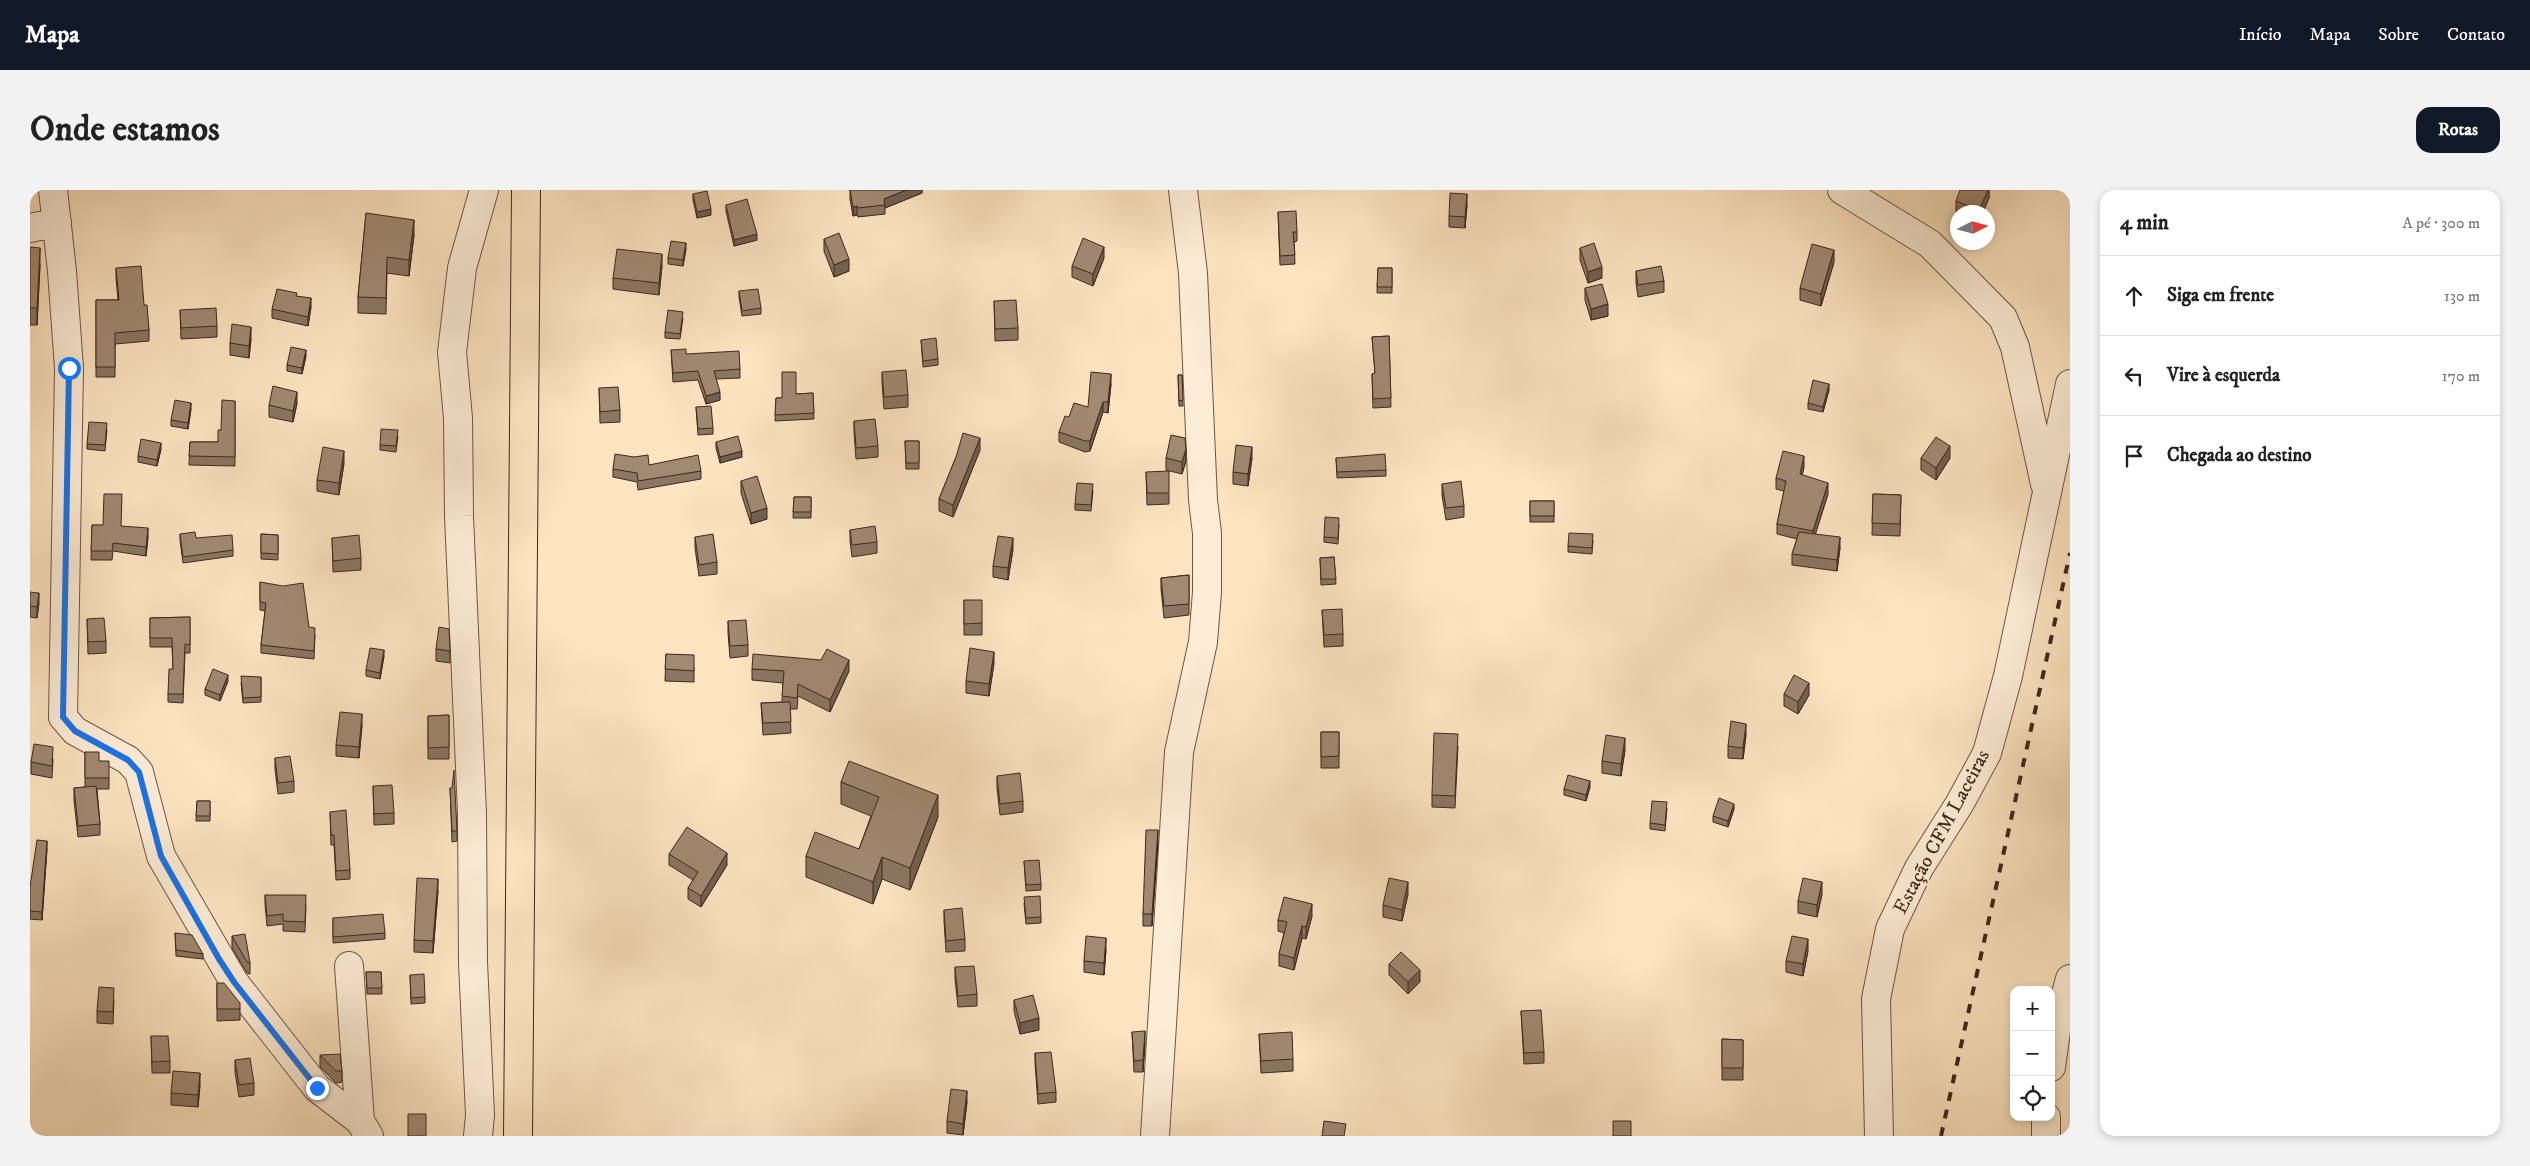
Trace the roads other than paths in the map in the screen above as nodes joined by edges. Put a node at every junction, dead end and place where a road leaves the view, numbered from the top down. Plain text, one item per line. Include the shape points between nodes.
1 (53, 190) edge
2 (484, 190) edge
3 (526, 190) edge
4 (1183, 190) edge
5 (1842, 190) edge
6 (57, 222) junction
7 (30, 228) edge
8 (2070, 384) edge
9 (2046, 490) junction
10 (349, 966) dead end
11 (2070, 979) edge
12 (2055, 1038) edge
13 (2046, 1121) edge
14 (364, 1128) edge
15 (478, 1136) edge
16 (518, 1136) edge
17 (1155, 1136) edge
18 (1879, 1136) edge
19 (2046, 1136) edge

1 - 6 street
2 - 15 street via 462,268 452,352 458,418 472,813 472,962 480,1115
3 - 16 main road
4 - 17 street via 1193,273 1203,500 1208,533 1207,592 1203,642 1179,752
5 - 9 street via 1930,244 2003,318 2015,347
6 - 7 street
6 - 14 street via 69,368 63,717 75,731 128,760 139,772 161,856 234,982 317,1088
8 - 9 street, Estação CFM Laceiras
9 - 18 street, Estação CFM Laceiras via 2008,676 1987,754 1919,868 1890,929 1876,999
10 - 14 street
11 - 12 street
13 - 19 street

